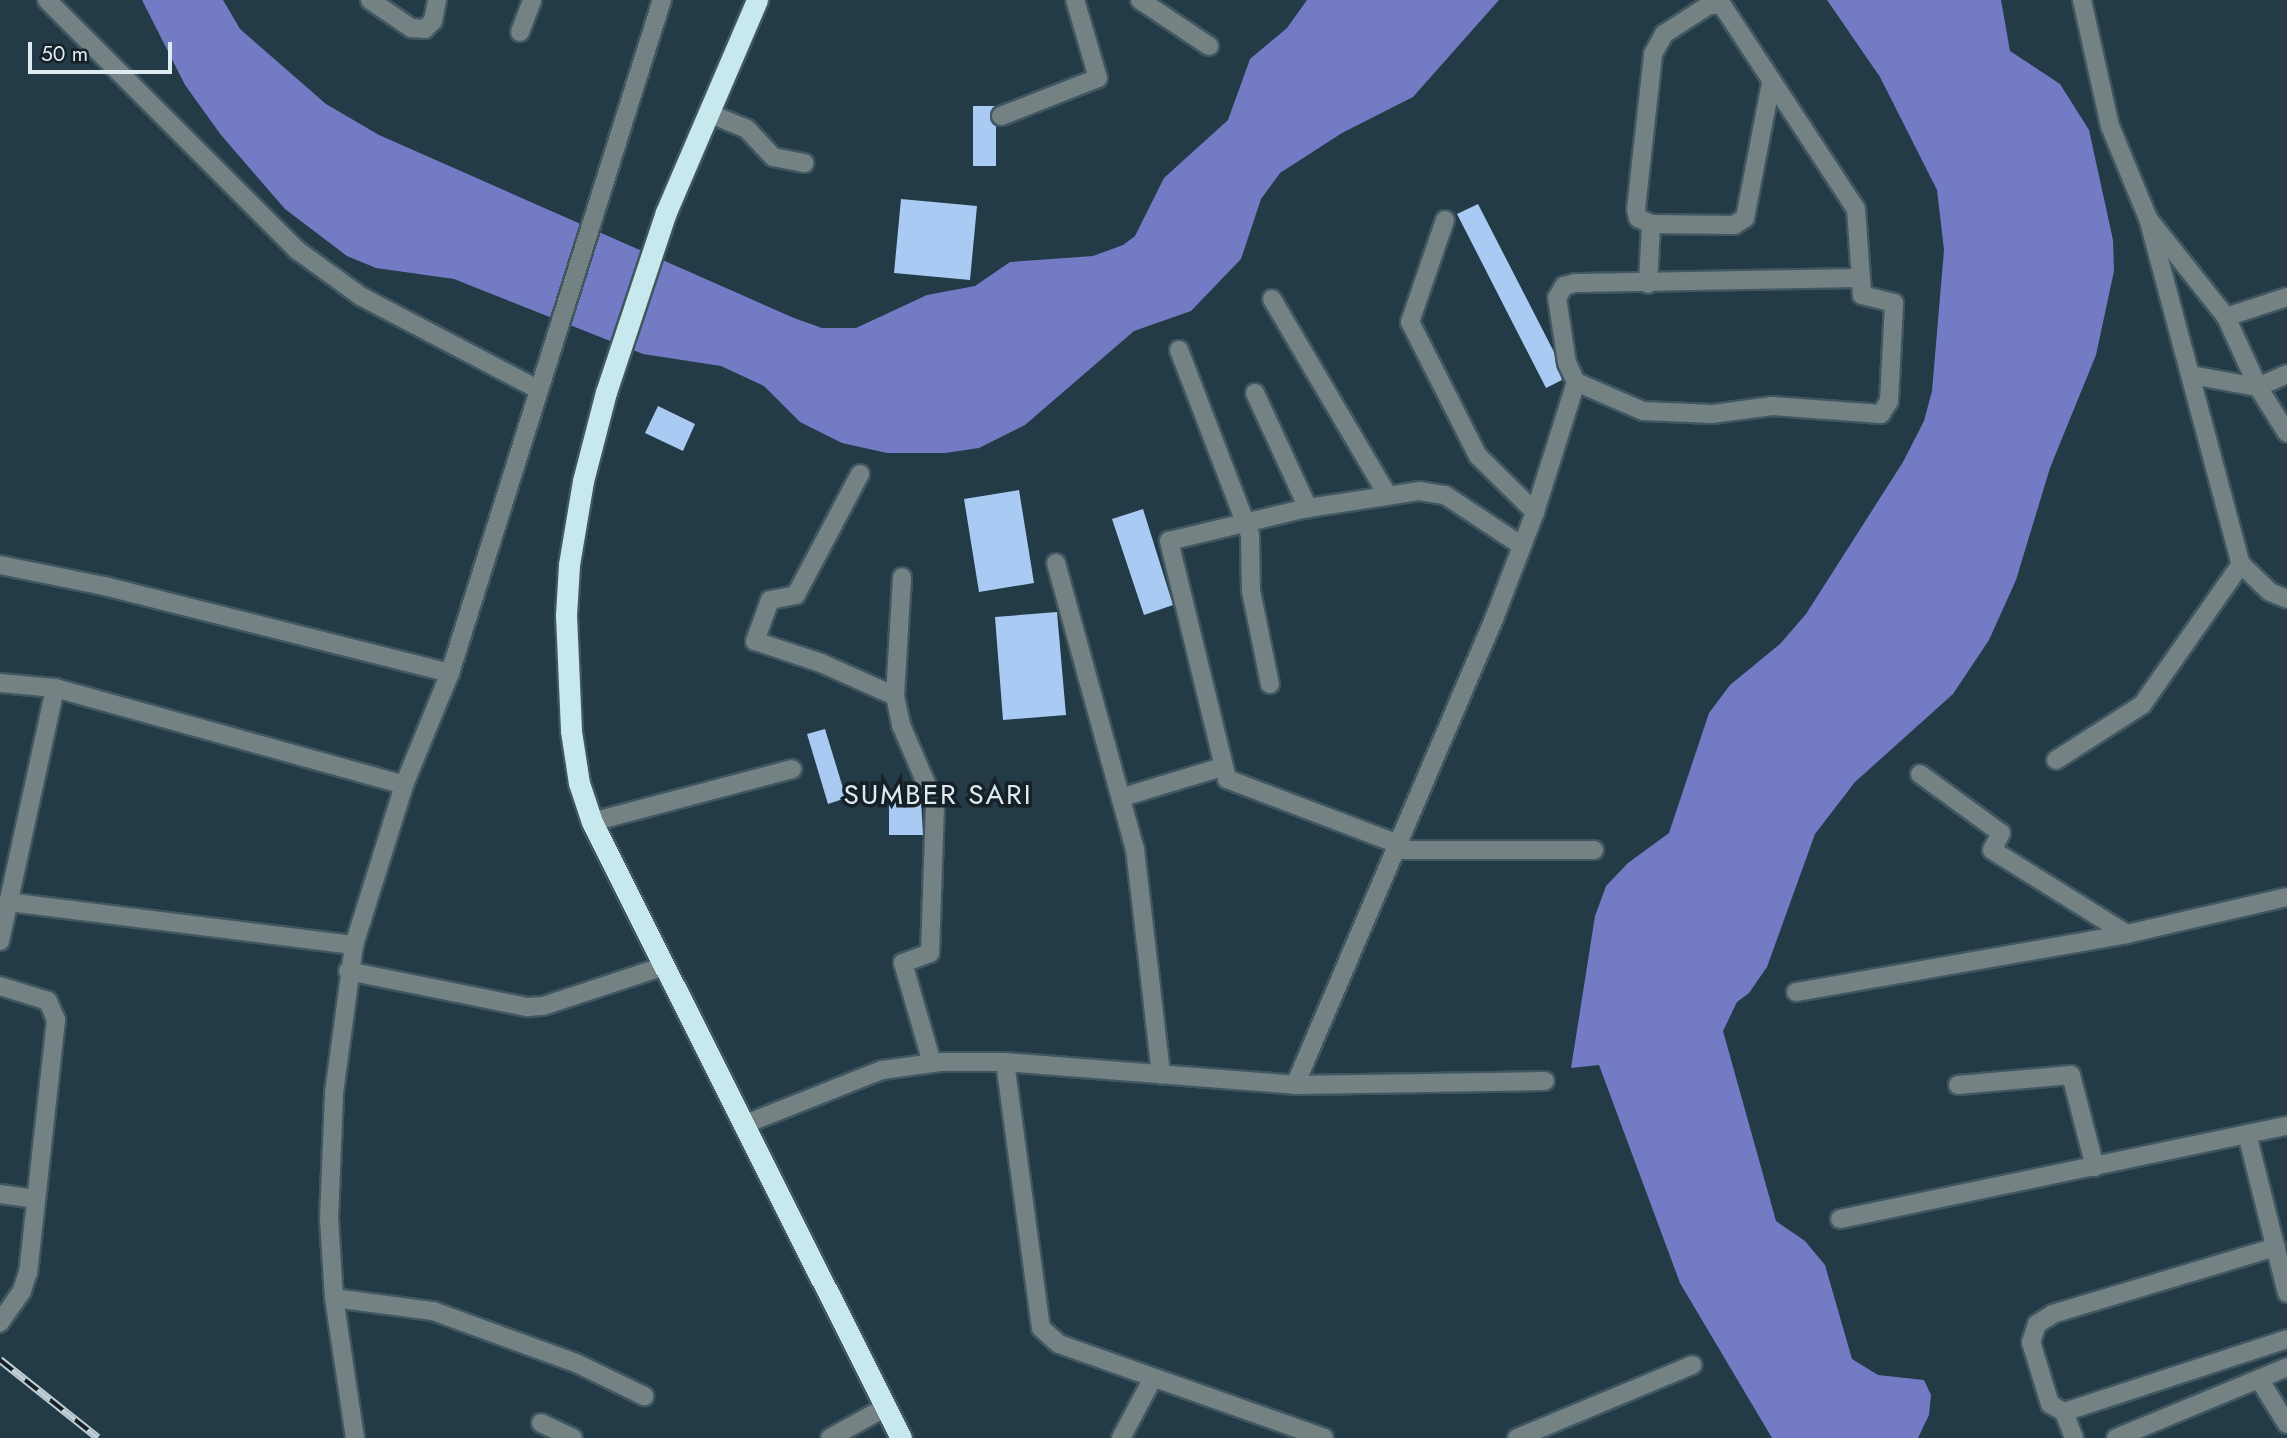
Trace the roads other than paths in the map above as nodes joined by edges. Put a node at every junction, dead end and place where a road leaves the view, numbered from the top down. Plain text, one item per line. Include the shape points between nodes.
1 (47, 0) edge
2 (370, 0) edge
3 (438, 0) edge
4 (532, 0) edge
5 (662, 0) edge
6 (757, 0) edge
7 (1075, 0) edge
8 (1140, 0) edge
9 (2082, 0) edge
10 (520, 32) dead end
11 (1209, 46) dead end
12 (1771, 83) junction
13 (708, 113) junction
14 (1001, 116) dead end
15 (804, 163) dead end
16 (2148, 218) junction
17 (1445, 220) dead end
18 (1651, 224) junction
19 (1861, 278) junction
20 (1648, 284) junction
21 (2287, 297) edge
22 (1272, 299) dead end
23 (2226, 317) junction
24 (1179, 350) dead end
25 (2287, 374) edge
26 (2191, 375) junction
27 (1576, 382) junction
28 (2258, 387) junction
29 (539, 390) junction
30 (1255, 393) dead end
31 (2287, 433) edge
32 (860, 474) dead end
33 (1387, 494) junction
34 (1308, 508) junction
35 (1535, 512) junction
36 (1246, 521) junction
37 (1522, 546) junction
38 (1056, 563) dead end
39 (2241, 564) junction
40 (0, 565) edge
41 (902, 576) dead end
42 (2287, 599) edge
43 (450, 673) junction
44 (0, 683) edge
45 (1270, 684) dead end
46 (55, 688) junction
47 (895, 696) junction
48 (2056, 760) dead end
49 (1223, 767) junction
50 (792, 769) dead end
51 (1920, 774) dead end
52 (404, 785) junction
53 (1124, 797) junction
54 (592, 822) junction
55 (1397, 847) junction
56 (1594, 849) dead end
57 (2287, 897) edge
58 (9, 902) junction
59 (2127, 934) junction
60 (0, 941) edge
61 (354, 945) junction
62 (665, 966) junction
63 (348, 971) junction
64 (0, 986) edge
65 (1796, 992) dead end
66 (1005, 1062) junction
67 (932, 1063) junction
68 (1161, 1075) junction
69 (1545, 1082) dead end
70 (1294, 1085) junction
71 (1958, 1085) dead end
72 (743, 1125) junction
73 (2287, 1126) edge
74 (2247, 1134) junction
75 (2095, 1167) junction
76 (0, 1194) edge
77 (34, 1199) junction
78 (1840, 1219) dead end
79 (2276, 1248) junction
80 (2287, 1293) edge
81 (334, 1298) junction
82 (0, 1323) edge
83 (2287, 1339) edge
84 (1692, 1365) dead end
85 (2287, 1367) edge
86 (1153, 1378) junction
87 (2259, 1379) junction
88 (644, 1396) dead end
89 (886, 1406) junction
90 (2064, 1412) junction
91 (541, 1423) dead end
92 (2287, 1424) edge
93 (355, 1438) edge
94 (573, 1438) edge
95 (830, 1438) edge
96 (901, 1438) edge
97 (1121, 1438) edge
98 (1324, 1438) edge
99 (1517, 1438) edge
100 (2074, 1438) edge
101 (2116, 1438) edge

1 - 29 street via 297,250 362,297
2 - 3 street via 411,28 425,29 433,21
4 - 10 street
5 - 29 street
6 - 13 highway
7 - 14 street via 1098,78
8 - 11 street
9 - 16 street via 2110,127
12 - 18 street via 1750,210 1742,222
12 - 18 street via 1722,5 1709,5 1664,34 1651,65 1636,209 1638,218
12 - 19 street via 1856,209
13 - 15 street via 747,129 773,157
13 - 54 highway via 666,212 606,391 583,481 569,565 566,615 571,732 579,783
16 - 23 street
16 - 26 street
17 - 35 street via 1410,322 1478,456
18 - 20 street
19 - 20 street
19 - 27 street via 1862,295 1894,303 1889,401 1881,414 1772,406 1712,414 1657,413 1630,408
20 - 27 street via 1575,283 1560,291 1560,329
21 - 23 street
22 - 33 street
23 - 28 street
24 - 36 street
25 - 28 street
26 - 28 street
26 - 39 street
27 - 35 street
28 - 31 street
29 - 43 street
30 - 34 street
32 - 47 street via 796,595 770,600 755,641 821,663
33 - 34 street
33 - 37 street via 1419,491 1445,495
34 - 36 street
35 - 37 street
36 - 45 street via 1252,543 1253,604
36 - 49 street via 1169,541
37 - 55 street
38 - 53 street
39 - 42 street via 2270,592
39 - 48 street via 2142,705
40 - 43 street via 104,586
41 - 47 street
43 - 52 street
44 - 46 street
46 - 52 street
46 - 58 street
47 - 67 street via 901,725 935,804 930,953 903,963
49 - 53 street
49 - 55 street via 1231,782
50 - 54 street
51 - 59 street via 2001,833 1987,855
52 - 61 street
53 - 68 street via 1135,849
54 - 62 highway
55 - 56 street
55 - 70 street
57 - 59 street
58 - 60 street
58 - 61 street
59 - 65 street
61 - 63 street
62 - 63 street via 543,1006 527,1007
62 - 72 highway
63 - 81 street via 331,1151
64 - 77 street via 48,1001 56,1012
66 - 67 street
66 - 68 street
66 - 86 street via 1041,1328 1059,1344
67 - 72 street via 882,1070
68 - 70 street
69 - 70 street
71 - 75 street via 2071,1076
72 - 89 highway
73 - 74 street
74 - 75 street
74 - 79 street
75 - 78 street
76 - 77 street
77 - 82 street via 26,1281
79 - 80 street
79 - 90 street via 2071,1307 2037,1325 2031,1342 2050,1404
81 - 88 street via 433,1311 576,1363
81 - 93 street
83 - 90 street
84 - 99 street
85 - 87 street
86 - 97 street
86 - 98 street
87 - 92 street
87 - 101 street
89 - 95 street
89 - 96 highway
90 - 100 street
91 - 94 street

